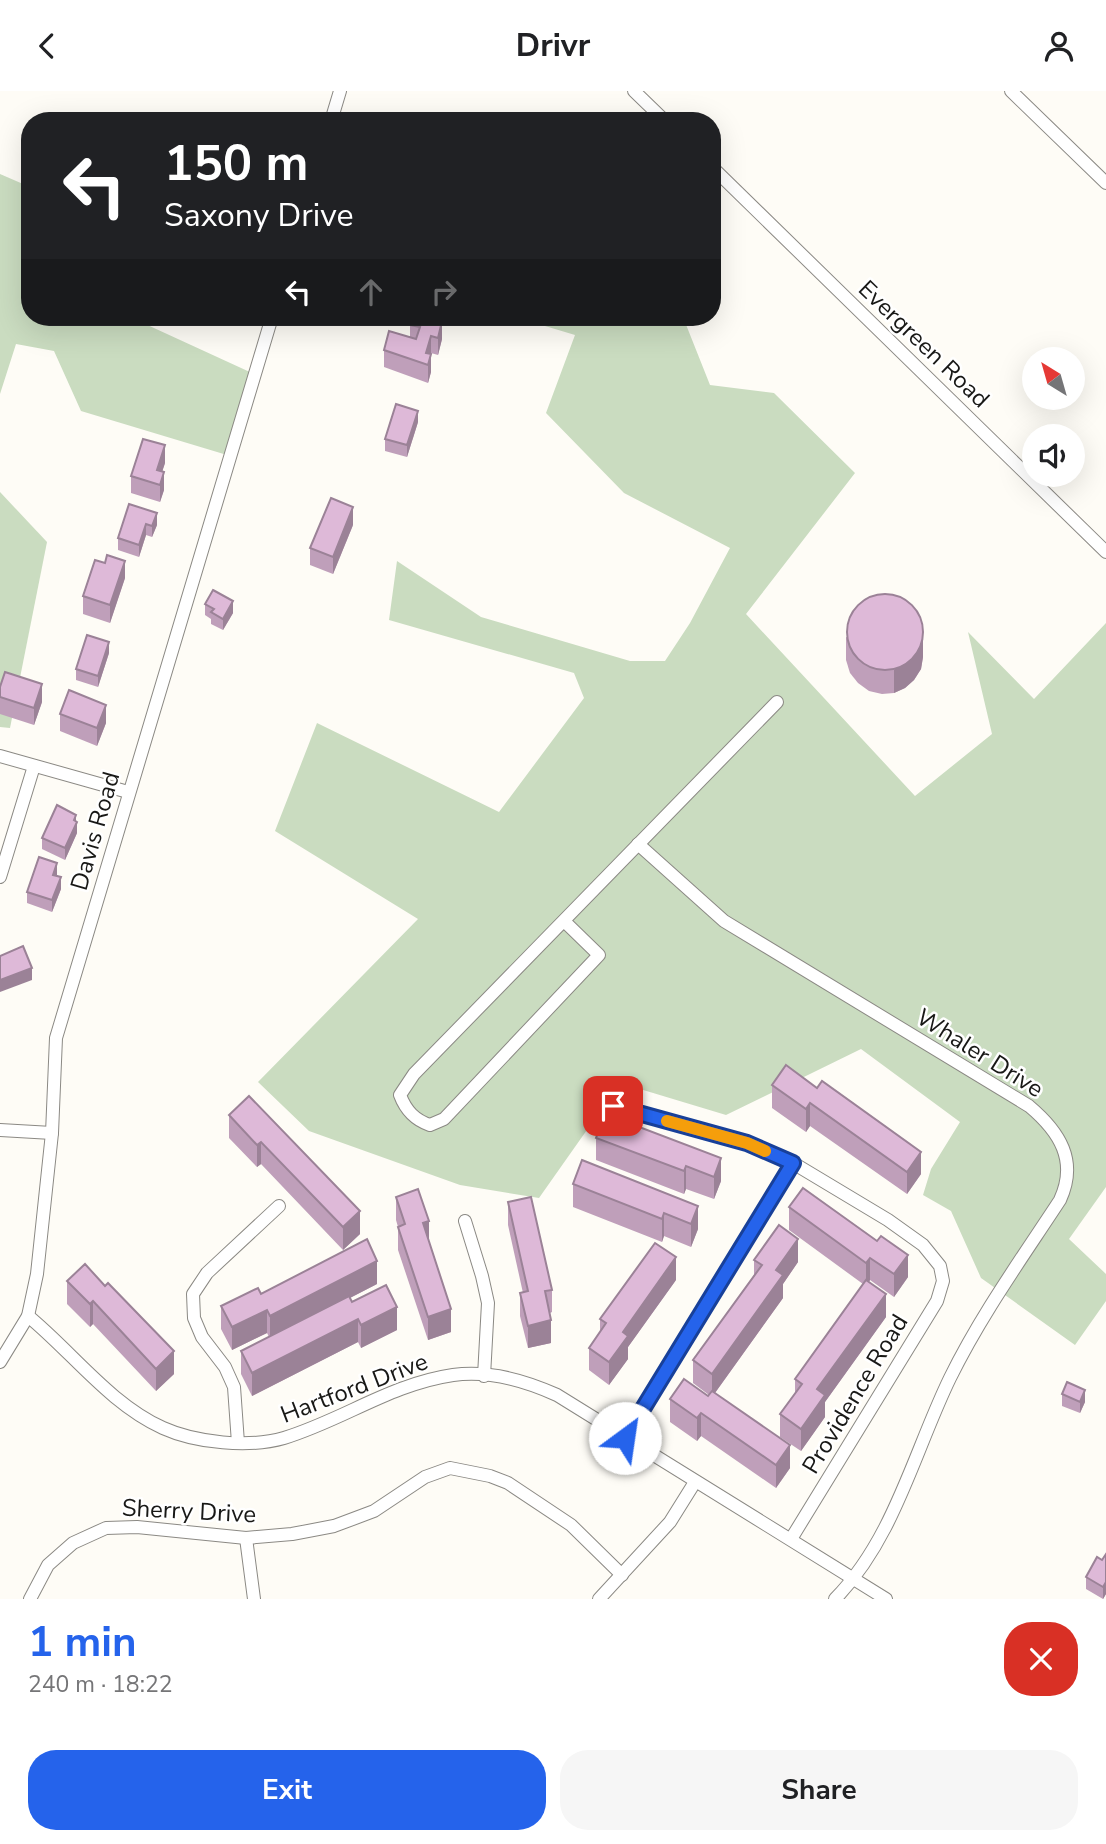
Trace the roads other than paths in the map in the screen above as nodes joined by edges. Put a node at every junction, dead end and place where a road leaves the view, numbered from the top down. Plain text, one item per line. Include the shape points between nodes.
1 (340, 91) edge
2 (634, 91) edge
3 (1012, 91) edge
4 (334, 112) edge
5 (656, 112) edge
6 (721, 176) edge
7 (1106, 183) edge
8 (269, 326) edge
9 (1106, 552) edge
10 (777, 702) dead end
11 (0, 756) edge
12 (34, 766) junction
13 (128, 792) junction
14 (638, 844) junction
15 (0, 877) edge
16 (564, 921) junction
17 (613, 1106) dead end
18 (0, 1130) edge
19 (52, 1133) junction
20 (793, 1163) junction
21 (279, 1206) dead end
22 (465, 1221) dead end
23 (28, 1316) junction
24 (0, 1362) edge
25 (484, 1376) junction
26 (625, 1438) junction
27 (238, 1443) junction
28 (695, 1482) junction
29 (246, 1538) junction
30 (791, 1539) junction
31 (622, 1575) junction
32 (854, 1579) junction
33 (30, 1599) edge
34 (254, 1599) edge
35 (600, 1599) edge
36 (835, 1599) edge
37 (886, 1599) edge

1 - 4 street
2 - 5 street
3 - 7 street
6 - 9 street, Evergreen Road
8 - 13 street, Davis Road
10 - 14 street
11 - 12 street
12 - 13 street
12 - 15 street
13 - 19 street, Davis Road via 56,1038
14 - 16 street
14 - 32 street, Whaler Drive via 724,921 1029,1106 1050,1123 1066,1158 1068,1183 1060,1200 972,1336 905,1487
16 - 16 street via 414,1074 400,1095 419,1121 430,1125 444,1119 599,955
17 - 20 street via 747,1143
18 - 19 street
19 - 23 street, Davis Road
20 - 26 street
20 - 30 street, Providence Road via 923,1245 940,1266 943,1281 937,1301
21 - 27 street via 207,1273 193,1294 194,1318 202,1337 234,1387
22 - 25 street via 488,1303
23 - 24 street, Davis Road
23 - 27 street, Hartford Drive via 140,1416 190,1437
25 - 26 street, Hartford Drive via 534,1385 557,1395
25 - 27 street, Hartford Drive via 456,1374 419,1382 282,1438
26 - 28 street, Hartford Drive
28 - 30 street, Hartford Drive
28 - 31 street via 670,1522
29 - 31 street, Sherry Drive via 334,1525 374,1511 425,1477 450,1468 508,1483 571,1525
29 - 33 street, Sherry Drive via 106,1528 73,1543 48,1565
29 - 34 street
30 - 32 street, Hartford Drive
31 - 35 street
32 - 36 street, Whaler Drive
32 - 37 street, Hartford Drive

